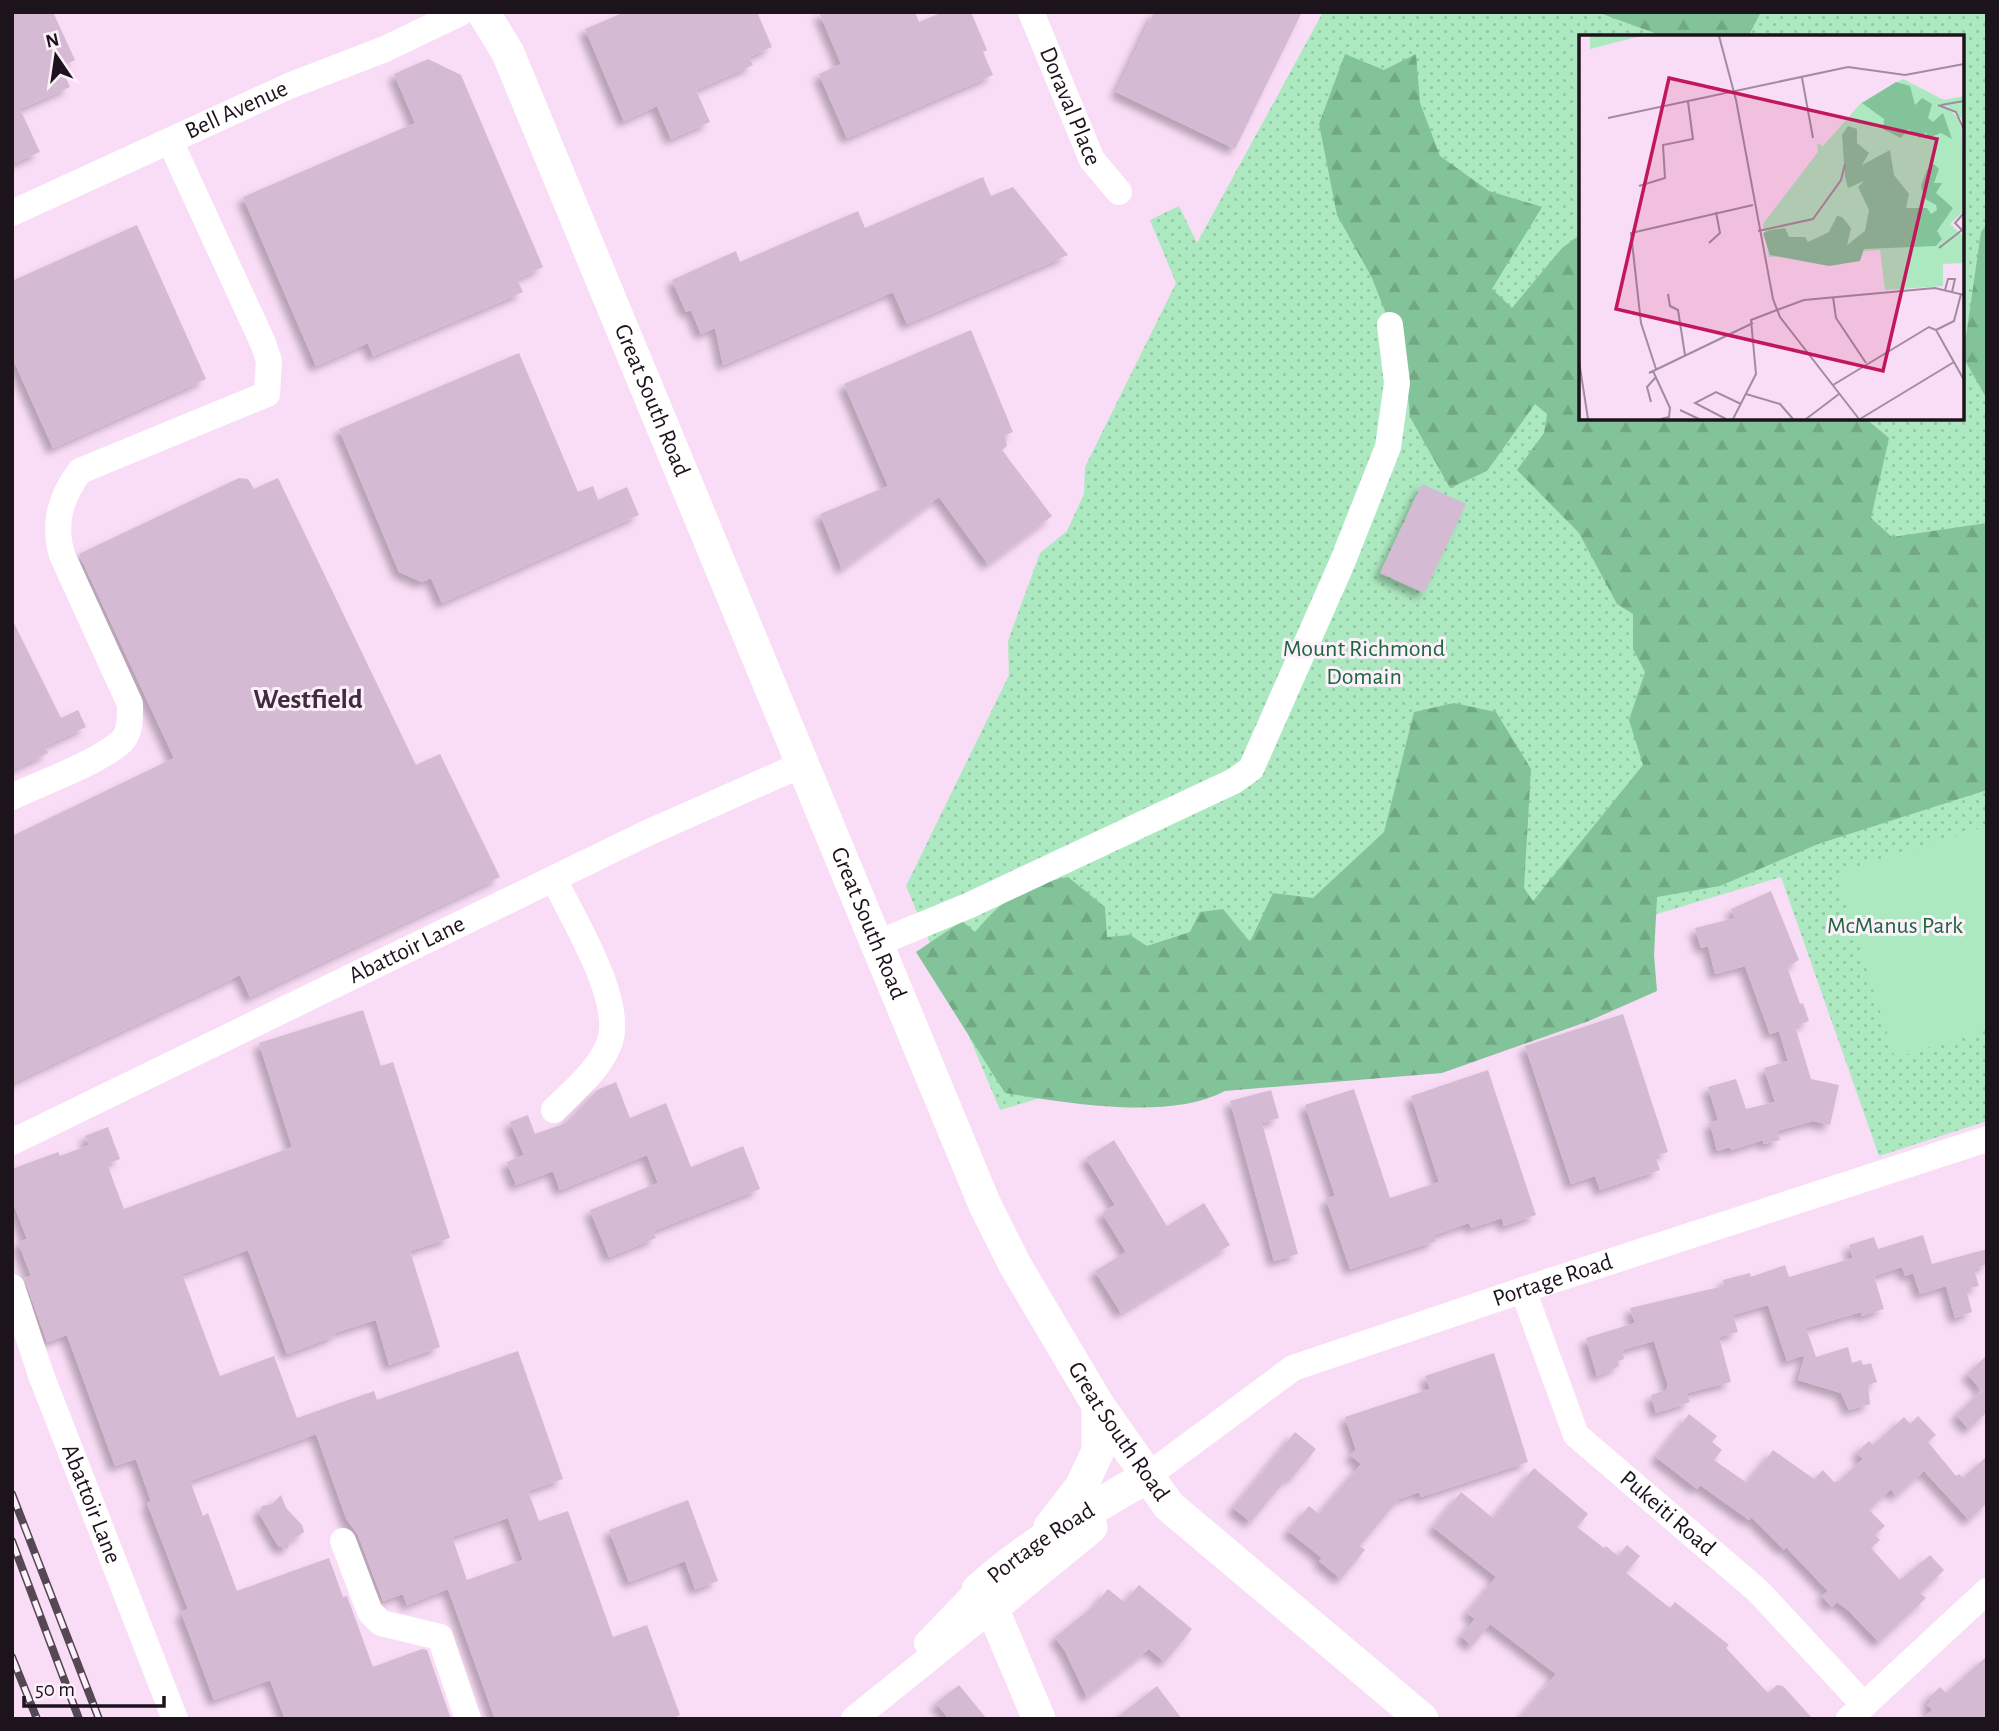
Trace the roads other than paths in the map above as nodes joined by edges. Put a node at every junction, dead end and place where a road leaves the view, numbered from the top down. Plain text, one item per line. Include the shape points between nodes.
1 (462, 12) edge
2 (483, 12) edge
3 (1031, 12) edge
4 (170, 141) junction
5 (1119, 192) dead end
6 (12, 213) edge
7 (1390, 325) dead end
8 (803, 764) junction
9 (12, 797) edge
10 (554, 879) junction
11 (878, 943) junction
12 (554, 1110) dead end
13 (1987, 1139) edge
14 (12, 1142) edge
15 (12, 1287) edge
16 (1523, 1290) junction
17 (1098, 1405) junction
18 (1146, 1476) junction
19 (343, 1541) dead end
20 (1050, 1548) junction
21 (1987, 1591) edge
22 (985, 1599) junction
23 (1015, 1660) junction
24 (1857, 1712) edge
25 (175, 1719) edge
26 (468, 1719) edge
27 (854, 1719) edge
28 (1039, 1719) edge
29 (1422, 1719) edge

1 - 4 street, Bell Avenue
2 - 8 main road, Great South Road via 513,65
3 - 5 street, Doraval Place via 1092,160
4 - 6 street, Bell Avenue
4 - 9 street via 263,343 269,361 267,394 80,471 64,493 57,538 130,704 131,721 124,740
7 - 11 street via 1397,383 1388,447 1251,769 970,905
8 - 10 street, Abattoir Lane
8 - 11 main road, Great South Road
10 - 12 street via 607,990 613,1018 610,1042 600,1061
10 - 14 street, Abattoir Lane
11 - 17 main road, Great South Road via 985,1205
13 - 16 street, Portage Road
15 - 25 street, Abattoir Lane via 41,1375
16 - 18 street, Portage Road via 1293,1368
16 - 24 street, Pukeiti Road via 1576,1436 1758,1591
17 - 18 main road, Great South Road
17 - 20 main road via 1098,1451
18 - 20 main road, Portage Road
18 - 29 main road, Great South Road via 1177,1515
19 - 26 street via 370,1612 381,1623 440,1637
20 - 22 main road, Portage Road
20 - 23 main road via 1018,1607
21 - 24 street
22 - 23 main road
22 - 27 street, Portage Road via 895,1687
23 - 28 main road

